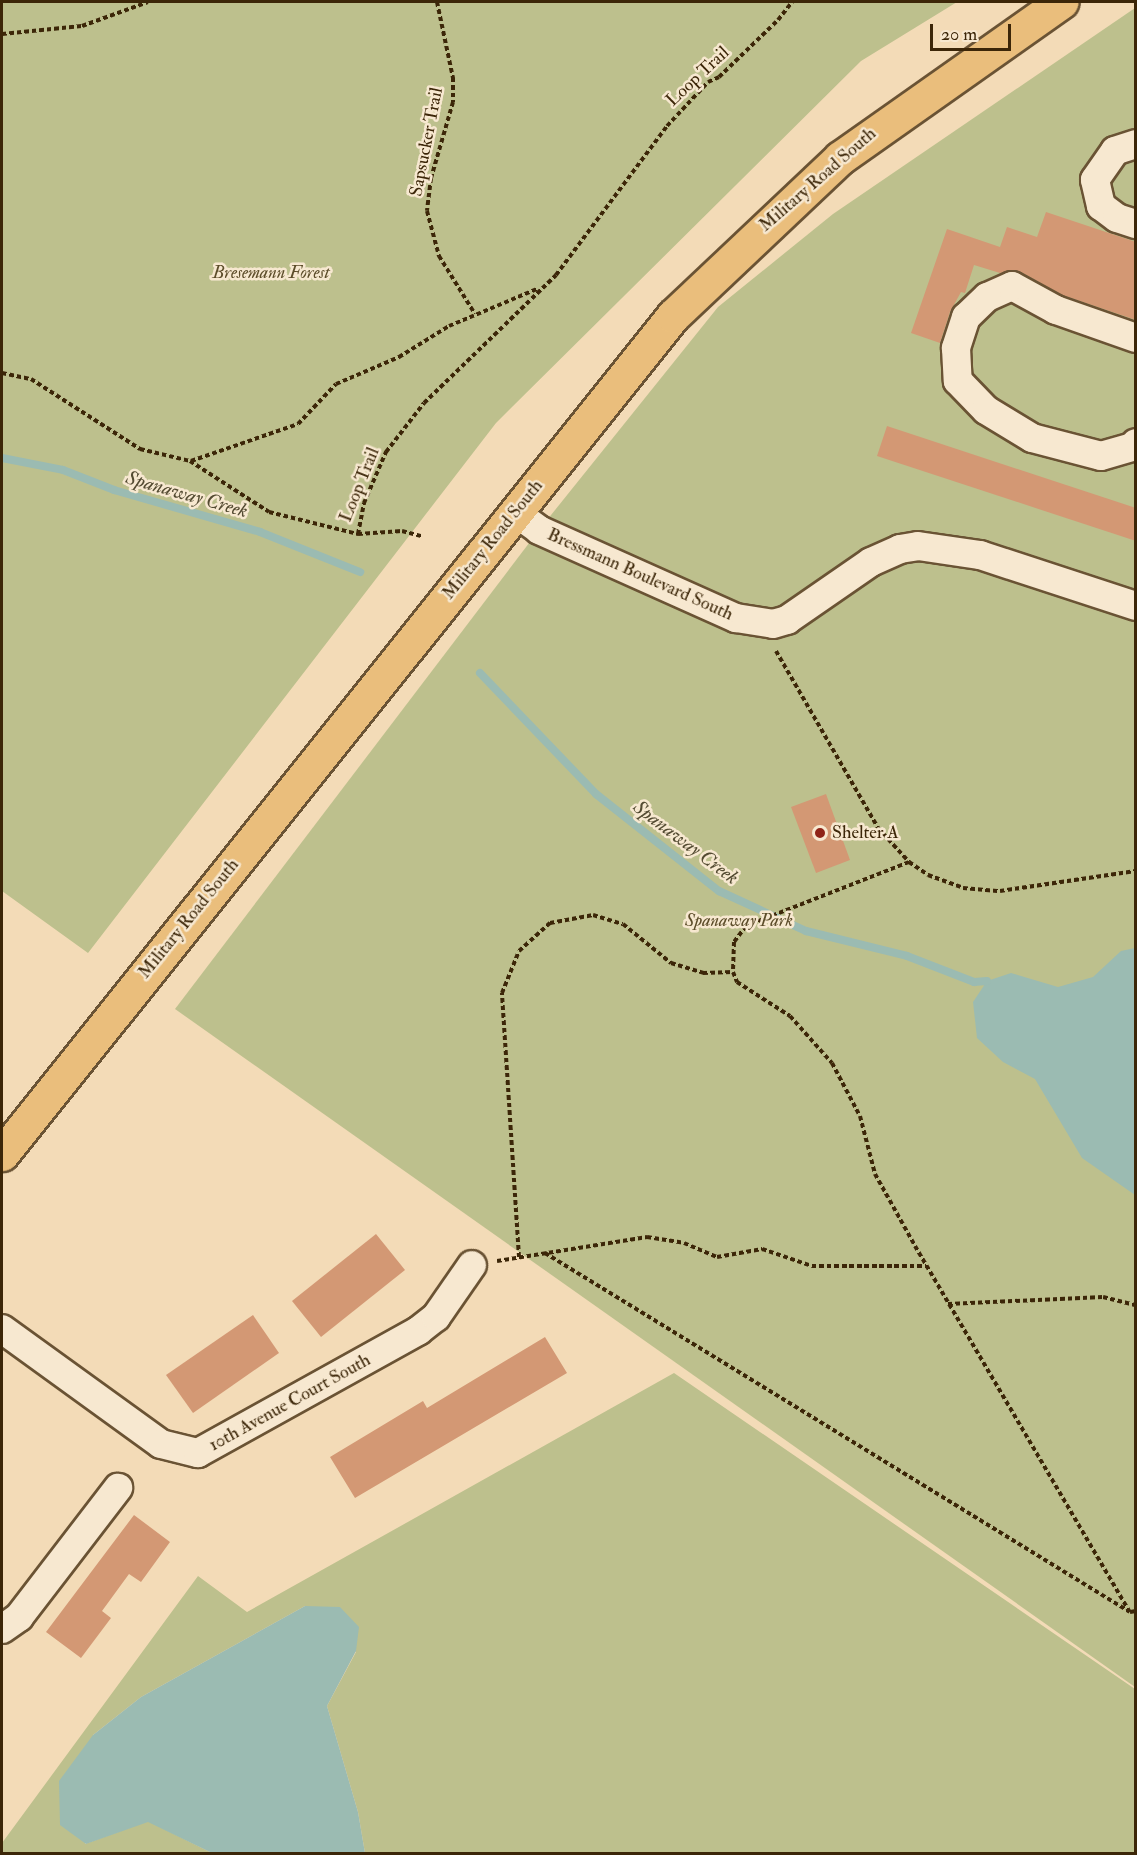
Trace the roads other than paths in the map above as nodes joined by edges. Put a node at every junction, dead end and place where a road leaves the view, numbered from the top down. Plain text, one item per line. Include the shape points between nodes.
1 (1061, 2) edge
2 (1136, 144) edge
3 (1136, 224) edge
4 (1136, 338) edge
5 (1136, 443) edge
6 (516, 513) junction
7 (1136, 606) edge
8 (2, 1151) edge
9 (472, 1264) road end
10 (2, 1329) edge
11 (118, 1488) dead end
12 (2, 1629) edge

1 - 6 main road, Military Road South via 895,116 801,190 673,316
2 - 3 street via 1115,151 1095,180 1101,206 1117,218
4 - 5 street via 1056,310 1012,286 987,297 966,317 956,348 958,381 986,410 1032,438 1101,456
6 - 7 street, Bressmann Boulevard South via 539,530 736,618 773,624 802,613 872,562 900,549 918,546 980,555
6 - 8 main road, Military Road South
9 - 10 street, 10th Avenue Court South via 436,1317 418,1331 198,1453 161,1444
11 - 12 street via 19,1617

